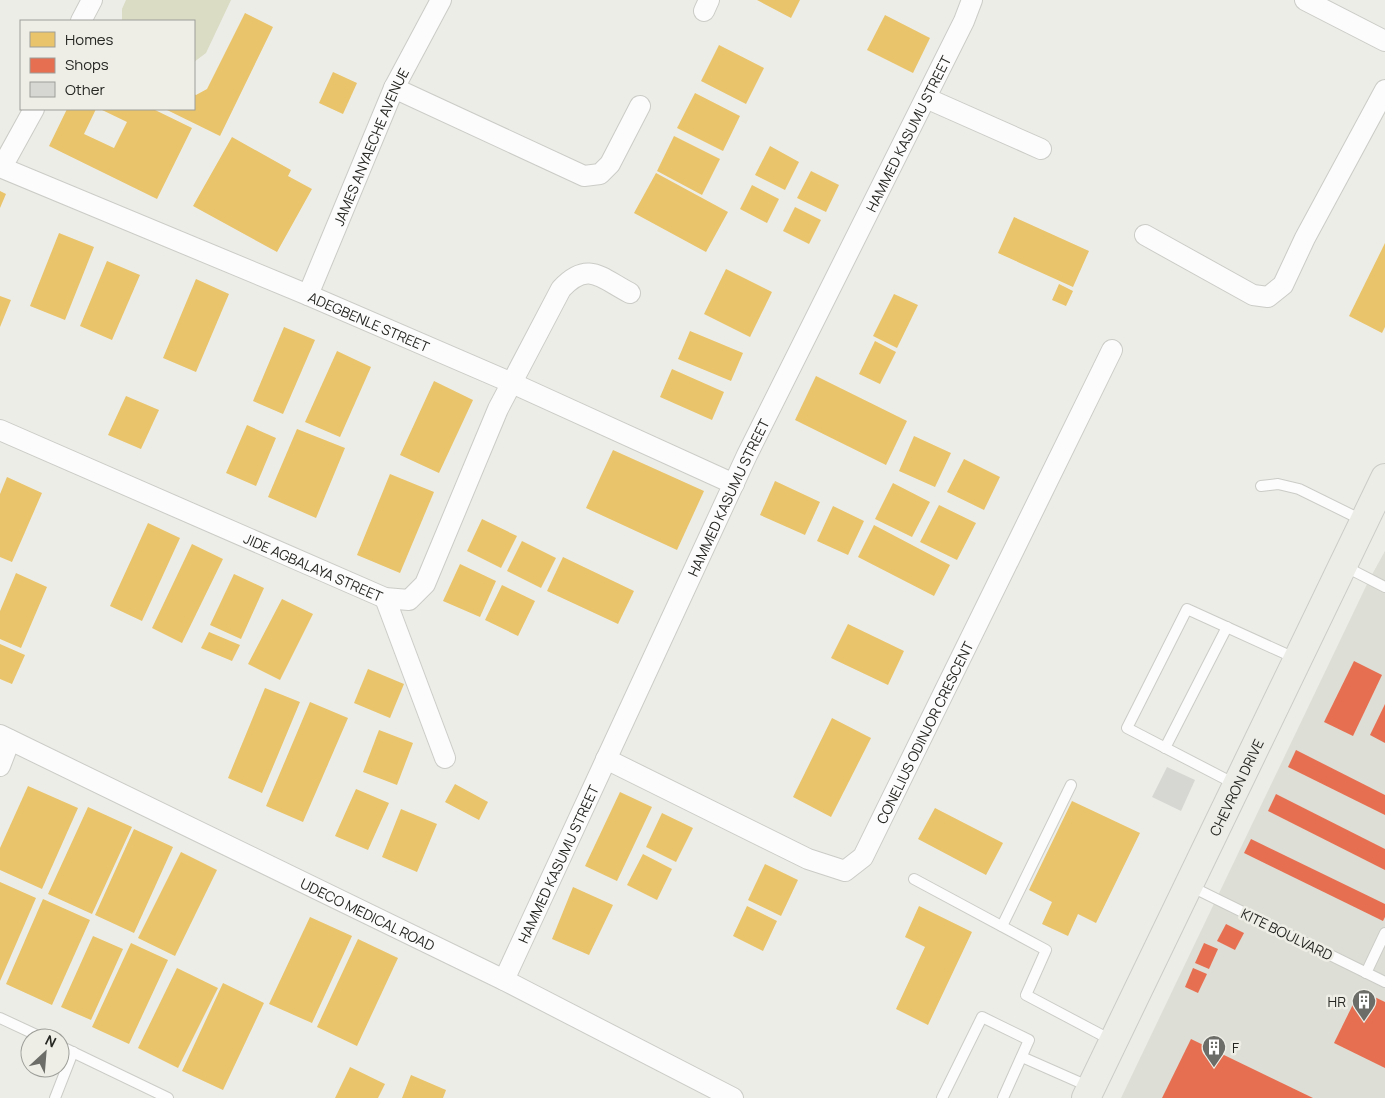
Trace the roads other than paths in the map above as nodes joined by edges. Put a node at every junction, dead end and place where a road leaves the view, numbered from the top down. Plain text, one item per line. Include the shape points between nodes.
1 (92, 0) edge
2 (440, 0) edge
3 (972, 0) edge
4 (1305, 0) edge
5 (82, 20) edge
6 (1385, 41) edge
7 (394, 88) junction
8 (1385, 90) edge
9 (926, 98) junction
10 (640, 106) dead end
11 (33, 110) edge
12 (1041, 149) dead end
13 (1, 167) edge
14 (1145, 235) dead end
15 (630, 293) dead end
16 (308, 295) junction
17 (1112, 350) dead end
18 (512, 383) junction
19 (0, 430) edge
20 (1385, 478) edge
21 (734, 484) junction
22 (1261, 486) dead end
23 (1364, 520) junction
24 (1343, 566) junction
25 (1385, 587) edge
26 (385, 598) junction
27 (1228, 628) junction
28 (1298, 659) junction
29 (5, 738) edge
30 (1165, 748) junction
31 (445, 758) dead end
32 (606, 759) junction
33 (0, 766) edge
34 (1071, 785) dead end
35 (1237, 785) junction
36 (914, 879) dead end
37 (1189, 886) junction
38 (1002, 926) junction
39 (1385, 933) edge
40 (1366, 973) junction
41 (504, 980) junction
42 (1385, 982) edge
43 (0, 1018) edge
44 (22, 1028) edge
45 (1114, 1041) junction
46 (70, 1051) edge
47 (73, 1052) junction
48 (1022, 1057) junction
49 (1089, 1093) edge
50 (55, 1098) edge
51 (168, 1098) edge
52 (732, 1098) edge
53 (942, 1098) edge
54 (1003, 1098) edge

1 - 5 street
2 - 7 street, JAMES ANYAECHE AVENUE
3 - 9 street, HAMMED KASUMU STREET
4 - 6 street
7 - 10 street via 584,176 600,174 610,164
7 - 16 street, JAMES ANYAECHE AVENUE
8 - 14 street via 1283,285 1268,297 1253,295
9 - 12 street
9 - 21 street, HAMMED KASUMU STREET
11 - 13 street
13 - 16 street, ADEGBENLE STREET
15 - 18 street, JIDE AGBALAYA STREET via 590,272 570,279 561,289
16 - 18 street, ADEGBENLE STREET
17 - 32 street, CONELIUS ODINJOR CRESCENT via 863,857 845,870 808,859
18 - 21 street, ADEGBENLE STREET
18 - 26 street, JIDE AGBALAYA STREET via 498,409 425,584 409,600
19 - 26 street, JIDE AGBALAYA STREET
20 - 23 main road, CHEVRON DRIVE
21 - 32 street, HAMMED KASUMU STREET
22 - 23 lane via 1278,484 1299,489
23 - 24 main road, CHEVRON DRIVE
24 - 25 lane
24 - 28 main road, CHEVRON DRIVE
26 - 31 street
27 - 28 lane
27 - 30 lane
27 - 30 lane via 1187,609 1127,728
28 - 35 main road, CHEVRON DRIVE
29 - 33 street
29 - 41 street, UDECO MEDICAL ROAD
30 - 35 lane
32 - 41 street, HAMMED KASUMU STREET
34 - 38 lane
35 - 37 main road, CHEVRON DRIVE
36 - 38 lane
37 - 40 lane, KITE BOULVARD
37 - 45 main road, CHEVRON DRIVE
38 - 45 lane via 1046,950 1026,995
39 - 40 lane
40 - 42 lane, KITE BOULVARD
41 - 52 street, UDECO MEDICAL ROAD
43 - 44 lane
45 - 49 main road, CHEVRON DRIVE
46 - 47 lane
47 - 50 lane
47 - 51 lane
48 - 49 lane
48 - 53 lane via 1029,1040 982,1017
48 - 54 lane

